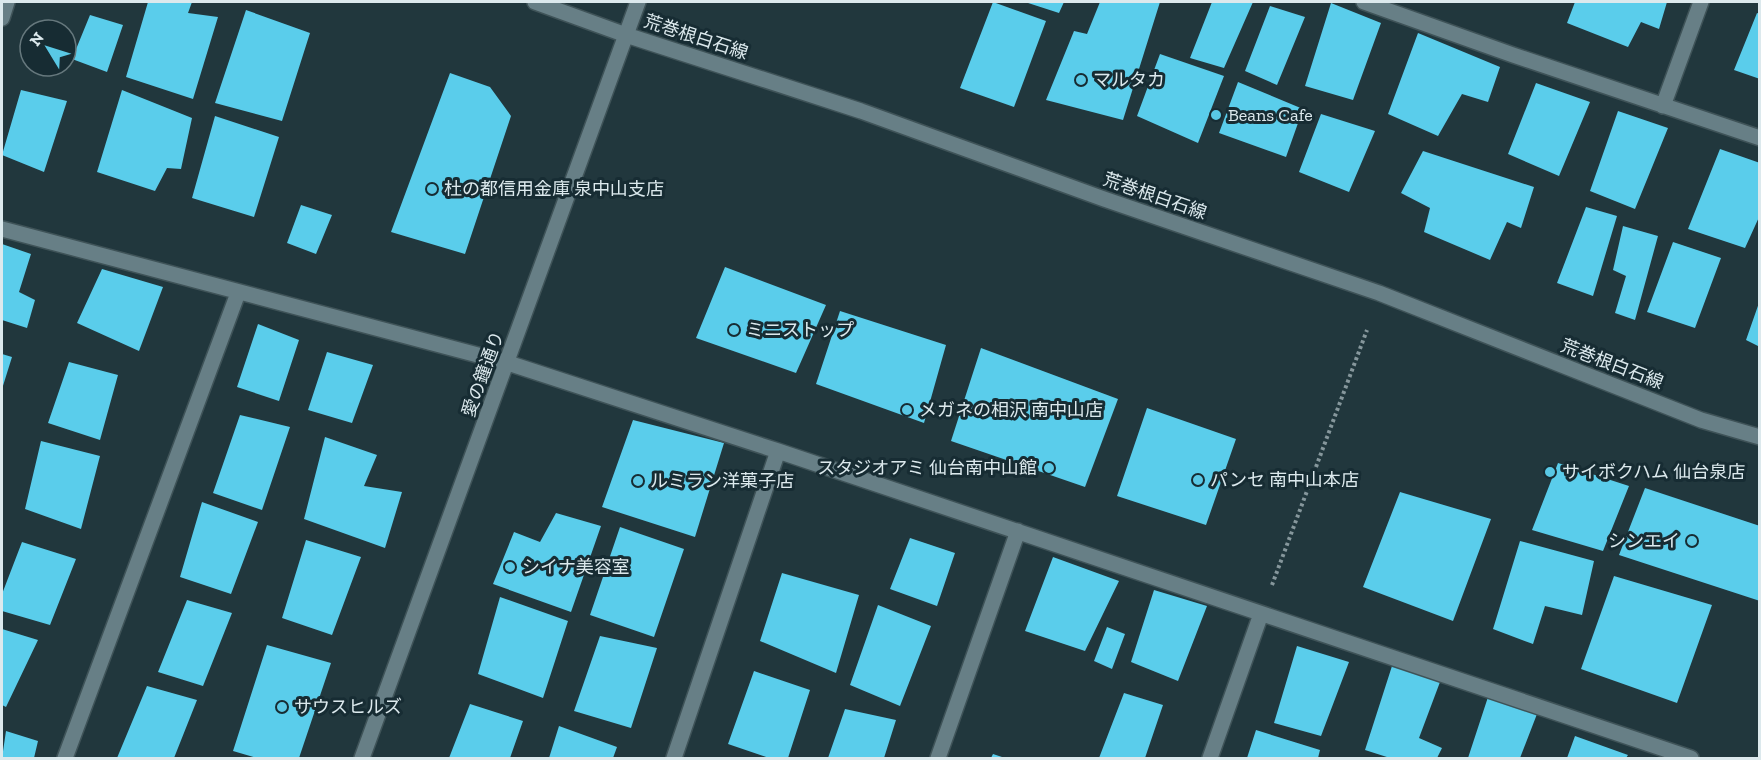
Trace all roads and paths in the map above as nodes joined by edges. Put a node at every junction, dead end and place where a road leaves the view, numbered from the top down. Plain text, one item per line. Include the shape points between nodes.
1 (7, 2) edge
2 (535, 2) edge
3 (638, 2) edge
4 (1365, 2) edge
5 (1701, 2) edge
6 (2, 18) edge
7 (626, 35) junction
8 (1663, 106) junction
9 (1760, 138) edge
10 (2, 229) edge
11 (238, 293) junction
12 (1367, 330) dead end
13 (508, 363) junction
14 (1760, 437) edge
15 (778, 451) junction
16 (1018, 531) junction
17 (1261, 614) junction
18 (65, 759) edge
19 (362, 759) edge
20 (674, 759) edge
21 (938, 759) edge
22 (1210, 759) edge
23 (1691, 759) edge

1 - 6 street
2 - 7 street, 荒巻根白石線
3 - 7 street, 愛の鐘通り
4 - 8 street
5 - 8 street
7 - 13 street, 愛の鐘通り
7 - 14 street, 荒巻根白石線 via 861,111 1379,293 1701,420
8 - 9 street
10 - 11 street
11 - 13 street
11 - 18 street
12 - 17 path
13 - 15 street
13 - 19 street, 愛の鐘通り
15 - 16 street
15 - 20 street
16 - 17 street
16 - 21 street
17 - 22 street
17 - 23 street

